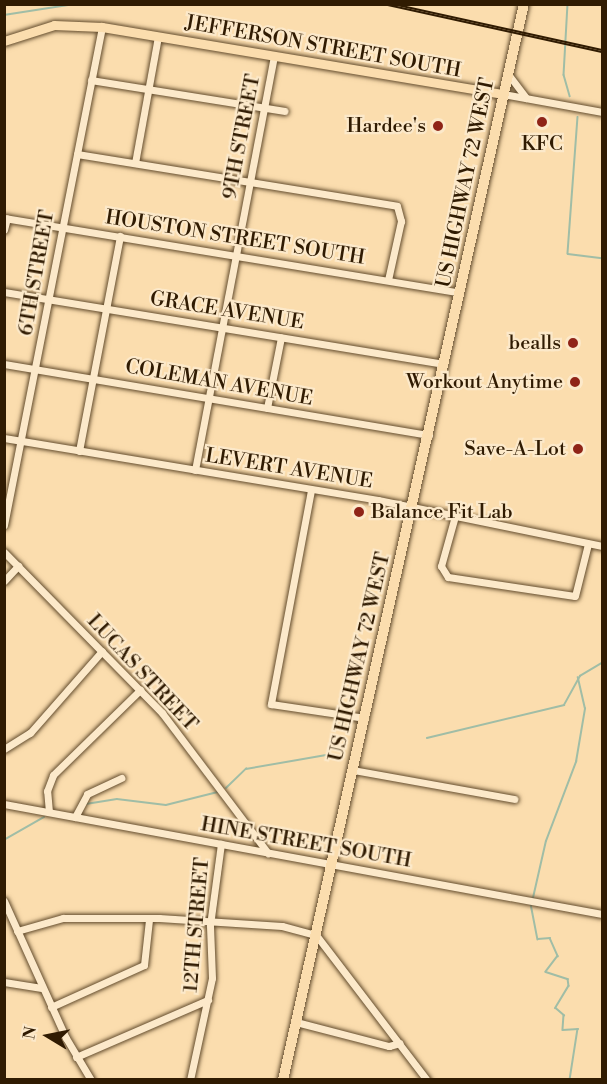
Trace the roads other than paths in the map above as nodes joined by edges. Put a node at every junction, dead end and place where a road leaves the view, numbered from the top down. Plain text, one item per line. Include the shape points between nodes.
1 (524, 4) edge
2 (102, 27) junction
3 (158, 37) junction
4 (4, 41) edge
5 (274, 57) junction
6 (508, 74) junction
7 (91, 80) junction
8 (149, 89) junction
9 (503, 94) junction
10 (526, 98) junction
11 (263, 109) junction
12 (285, 111) dead end
13 (603, 112) edge
14 (77, 154) junction
15 (135, 164) junction
16 (250, 182) junction
17 (6, 218) edge
18 (62, 227) junction
19 (4, 230) edge
20 (120, 236) junction
21 (236, 255) junction
22 (388, 280) junction
23 (4, 292) edge
24 (460, 293) junction
25 (49, 299) junction
26 (106, 308) junction
27 (223, 327) junction
28 (281, 337) junction
29 (4, 364) edge
30 (444, 364) junction
31 (35, 369) junction
32 (95, 379) junction
33 (208, 398) junction
34 (267, 408) junction
35 (429, 435) junction
36 (4, 438) edge
37 (22, 441) junction
38 (80, 451) junction
39 (195, 470) junction
40 (311, 490) junction
41 (412, 507) junction
42 (455, 516) junction
43 (4, 525) edge
44 (588, 544) junction
45 (603, 546) edge
46 (4, 552) edge
47 (18, 566) junction
48 (4, 581) edge
49 (102, 651) junction
50 (140, 690) junction
51 (365, 718) junction
52 (4, 749) edge
53 (354, 770) junction
54 (121, 778) dead end
55 (514, 799) dead end
56 (4, 804) edge
57 (49, 812) junction
58 (75, 817) junction
59 (221, 844) junction
60 (268, 853) junction
61 (332, 865) junction
62 (4, 901) edge
63 (603, 914) edge
64 (149, 920) junction
65 (210, 925) junction
66 (17, 931) junction
67 (316, 935) junction
68 (4, 982) edge
69 (42, 987) junction
70 (208, 1000) junction
71 (51, 1007) junction
72 (296, 1022) junction
73 (400, 1043) junction
74 (76, 1057) junction
75 (91, 1080) edge
76 (190, 1080) edge
77 (283, 1080) edge
78 (427, 1080) edge

1 - 6 highway, US HIGHWAY 72 WEST
2 - 3 main road, JEFFERSON STREET SOUTH
2 - 4 main road, JEFFERSON STREET SOUTH via 54,25
2 - 7 street, 6TH STREET
3 - 5 main road, JEFFERSON STREET SOUTH
3 - 8 street
5 - 9 main road, JEFFERSON STREET SOUTH
5 - 11 street, 9TH STREET
6 - 9 highway, US HIGHWAY 72 WEST
6 - 10 street
7 - 8 street
7 - 14 street, 6TH STREET
8 - 11 street
8 - 15 street
9 - 10 street, JEFFERSON STREET SOUTH
9 - 24 highway, US HIGHWAY 72 WEST
10 - 13 street, JEFFERSON STREET SOUTH
11 - 12 street
11 - 16 street, 9TH STREET
14 - 15 street
14 - 18 street, 6TH STREET
15 - 16 street
16 - 21 street, 9TH STREET
16 - 22 street via 397,206 401,220
17 - 18 street, HOUSTON STREET SOUTH
17 - 19 street
18 - 20 street, HOUSTON STREET SOUTH
18 - 25 street, 6TH STREET
20 - 21 street, HOUSTON STREET SOUTH
20 - 26 street
21 - 22 street, HOUSTON STREET SOUTH
21 - 27 street, 9TH STREET
22 - 24 street, HOUSTON STREET SOUTH
23 - 25 street, GRACE AVENUE
24 - 30 highway, US HIGHWAY 72 WEST
25 - 26 street, GRACE AVENUE
25 - 31 street, 6TH STREET
26 - 27 street, GRACE AVENUE
26 - 32 street
27 - 28 street, GRACE AVENUE
27 - 33 street, 9TH STREET
28 - 30 street, GRACE AVENUE
28 - 34 street
29 - 31 street, COLEMAN AVENUE
30 - 35 highway, US HIGHWAY 72 WEST
31 - 32 street, COLEMAN AVENUE
31 - 37 street, 6TH STREET
32 - 33 street, COLEMAN AVENUE
32 - 38 street
33 - 34 street, COLEMAN AVENUE
33 - 39 street, 9TH STREET
34 - 35 street, COLEMAN AVENUE
35 - 41 highway, US HIGHWAY 72 WEST
36 - 37 street, LEVERT AVENUE
37 - 38 street, LEVERT AVENUE
37 - 43 street, 6TH STREET
38 - 39 street, LEVERT AVENUE
39 - 40 street, LEVERT AVENUE
40 - 41 street, LEVERT AVENUE
40 - 51 street via 271,704
41 - 42 street, LEVERT AVENUE
41 - 51 highway, US HIGHWAY 72 WEST
42 - 44 street, LEVERT AVENUE
42 - 44 street via 441,566 448,577 575,596
44 - 45 street, LEVERT AVENUE
46 - 47 street, LUCAS STREET
47 - 48 street
47 - 49 street, LUCAS STREET
49 - 50 street, LUCAS STREET
49 - 52 street via 30,733
50 - 57 street via 53,775 47,791
50 - 60 street, LUCAS STREET
51 - 53 highway, US HIGHWAY 72 WEST
53 - 55 street
53 - 61 highway, US HIGHWAY 72 WEST
54 - 58 street via 87,794
56 - 57 street, HINE STREET SOUTH
57 - 58 street, HINE STREET SOUTH
58 - 59 street, HINE STREET SOUTH
59 - 60 street, HINE STREET SOUTH
59 - 65 street, 12TH STREET
60 - 61 street, HINE STREET SOUTH
61 - 63 street, HINE STREET SOUTH
61 - 67 highway, US HIGHWAY 72 WEST
62 - 66 street
64 - 65 street
64 - 66 street via 63,918
64 - 71 street via 144,965
65 - 67 street via 282,926
65 - 70 street, 12TH STREET
66 - 69 street
67 - 72 highway, US HIGHWAY 72 WEST
67 - 73 street
68 - 69 street
69 - 71 street
70 - 74 street
70 - 76 street, 12TH STREET
71 - 74 street
72 - 73 street via 389,1046
72 - 77 highway, US HIGHWAY 72 WEST
73 - 78 street
74 - 75 street

